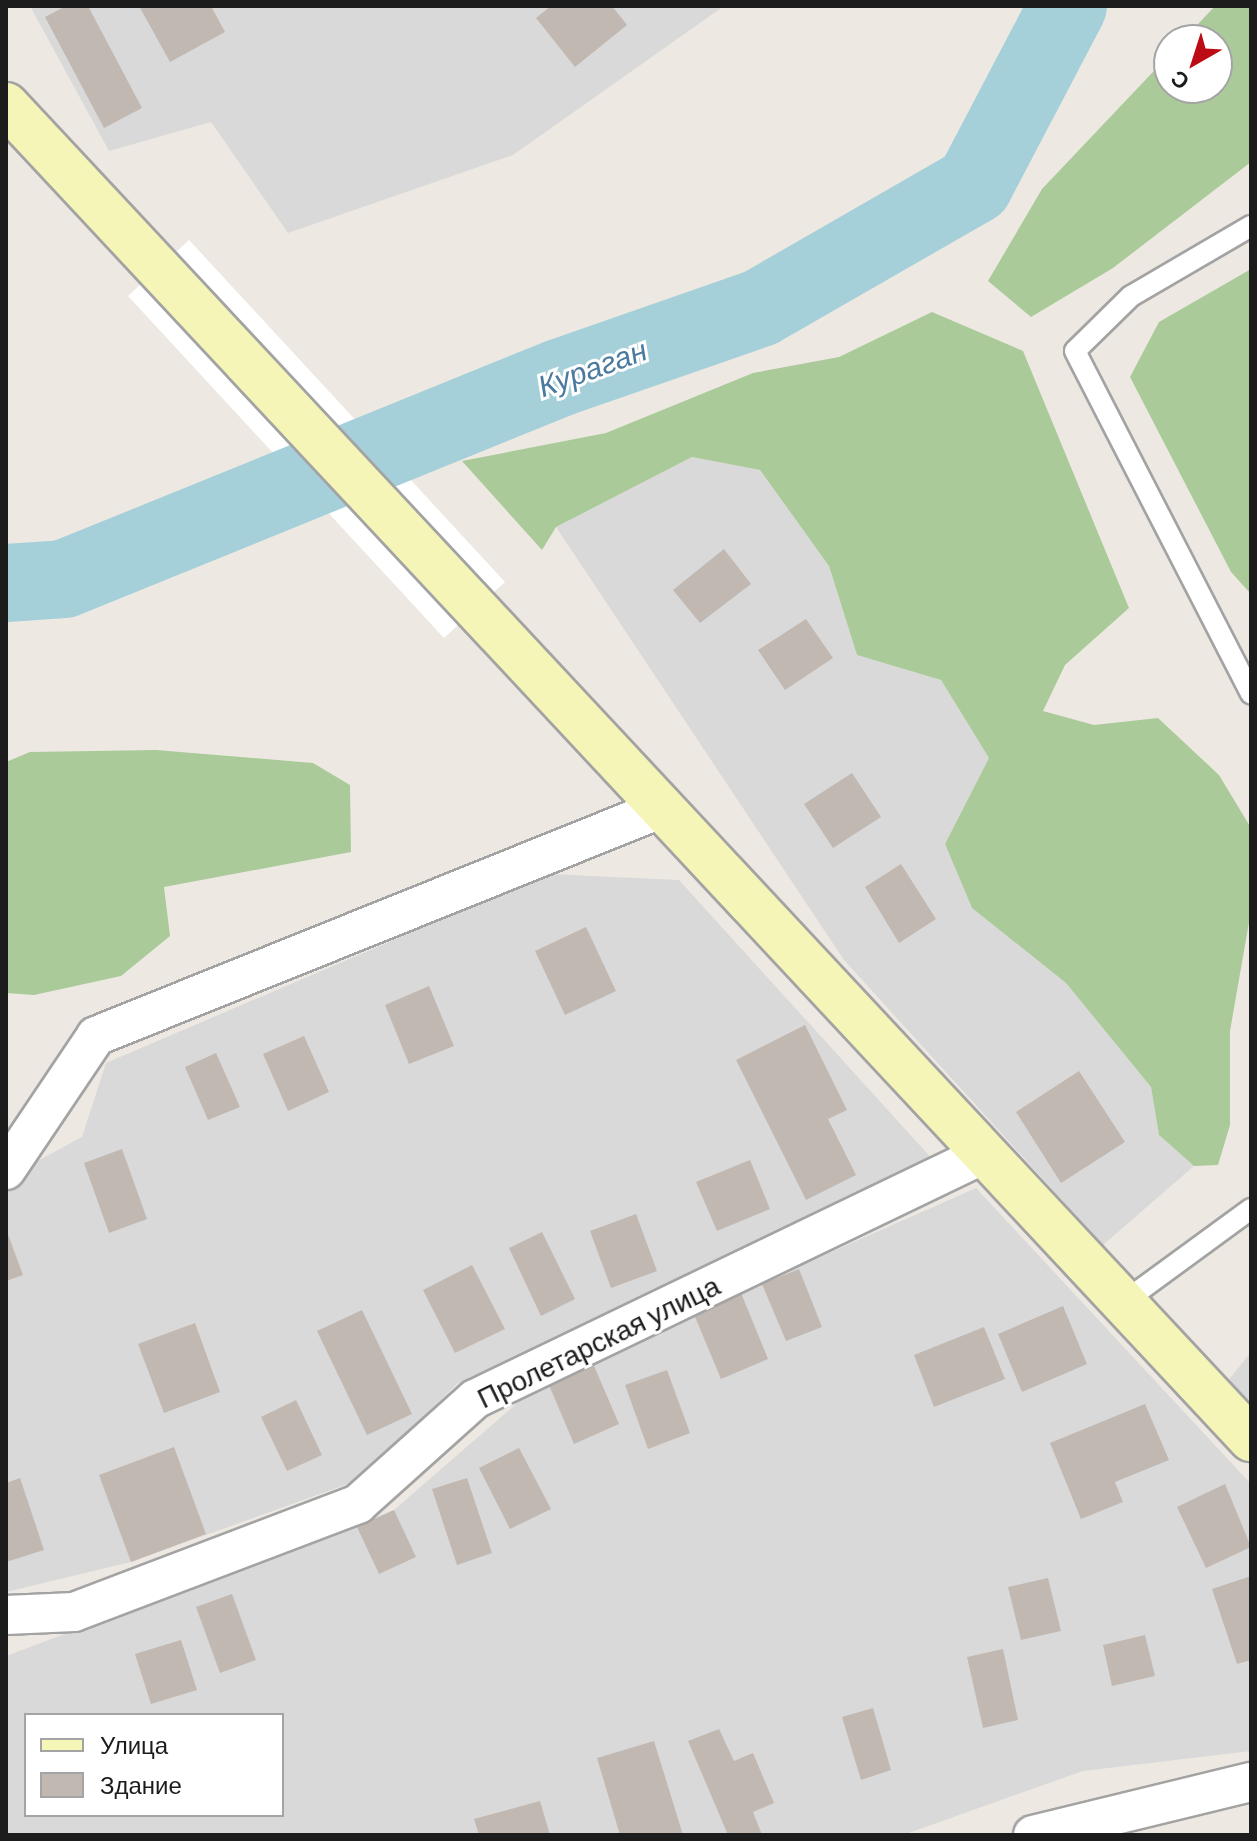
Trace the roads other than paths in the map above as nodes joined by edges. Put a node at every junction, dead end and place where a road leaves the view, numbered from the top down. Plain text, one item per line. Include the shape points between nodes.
1 (6, 105) edge
2 (1251, 226) edge
3 (1251, 693) edge
4 (660, 809) junction
5 (980, 1156) junction
6 (6, 1170) edge
7 (1251, 1209) edge
8 (1121, 1304) junction
9 (1251, 1439) edge
10 (6, 1615) edge
11 (1251, 1782) edge
12 (1033, 1835) edge

1 - 4 main road
2 - 3 lane via 1131,296 1075,351
4 - 5 main road
4 - 6 street via 96,1036
5 - 8 main road
5 - 10 street, Пролетарская улица via 475,1399 358,1504 74,1612
7 - 8 lane
8 - 9 main road
11 - 12 street

